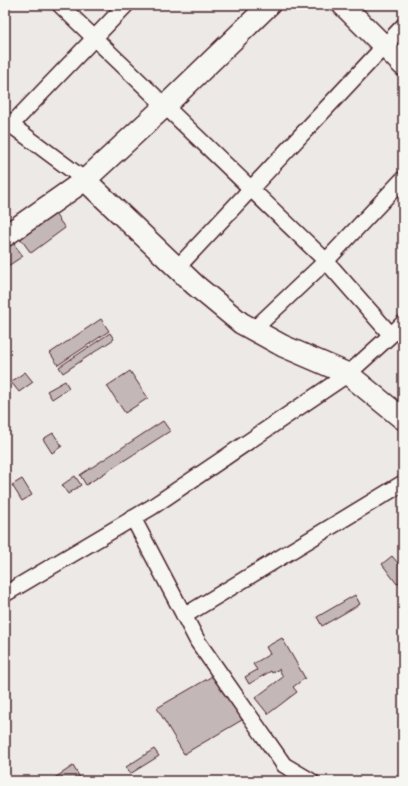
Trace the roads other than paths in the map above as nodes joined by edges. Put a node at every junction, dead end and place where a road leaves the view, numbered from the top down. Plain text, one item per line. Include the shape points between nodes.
1 (60, 5) edge
2 (126, 5) edge
3 (269, 5) edge
4 (343, 5) edge
5 (403, 26) edge
6 (94, 38) junction
7 (384, 46) junction
8 (403, 65) edge
9 (165, 106) junction
10 (8, 122) edge
11 (403, 179) edge
12 (85, 180) junction
13 (251, 188) junction
14 (5, 236) edge
15 (326, 261) junction
16 (177, 268) junction
17 (403, 323) edge
18 (254, 330) junction
19 (391, 335) junction
20 (348, 374) junction
21 (403, 418) edge
22 (403, 483) edge
23 (133, 518) junction
24 (5, 594) edge
25 (184, 616) junction
26 (310, 781) edge

1 - 6 street
2 - 6 street
3 - 9 street
4 - 7 street
5 - 7 street
6 - 9 street
6 - 10 street
7 - 8 street
7 - 13 street
9 - 12 street
9 - 13 street
10 - 12 street
11 - 15 street
12 - 14 street
12 - 16 street
13 - 15 street
13 - 16 street
15 - 18 street
15 - 19 street
16 - 18 street via 240,323
17 - 19 street
18 - 20 street via 282,346
19 - 20 street
20 - 21 street
20 - 23 street
22 - 25 street
23 - 24 street
23 - 25 street
25 - 26 street via 198,642 284,765

